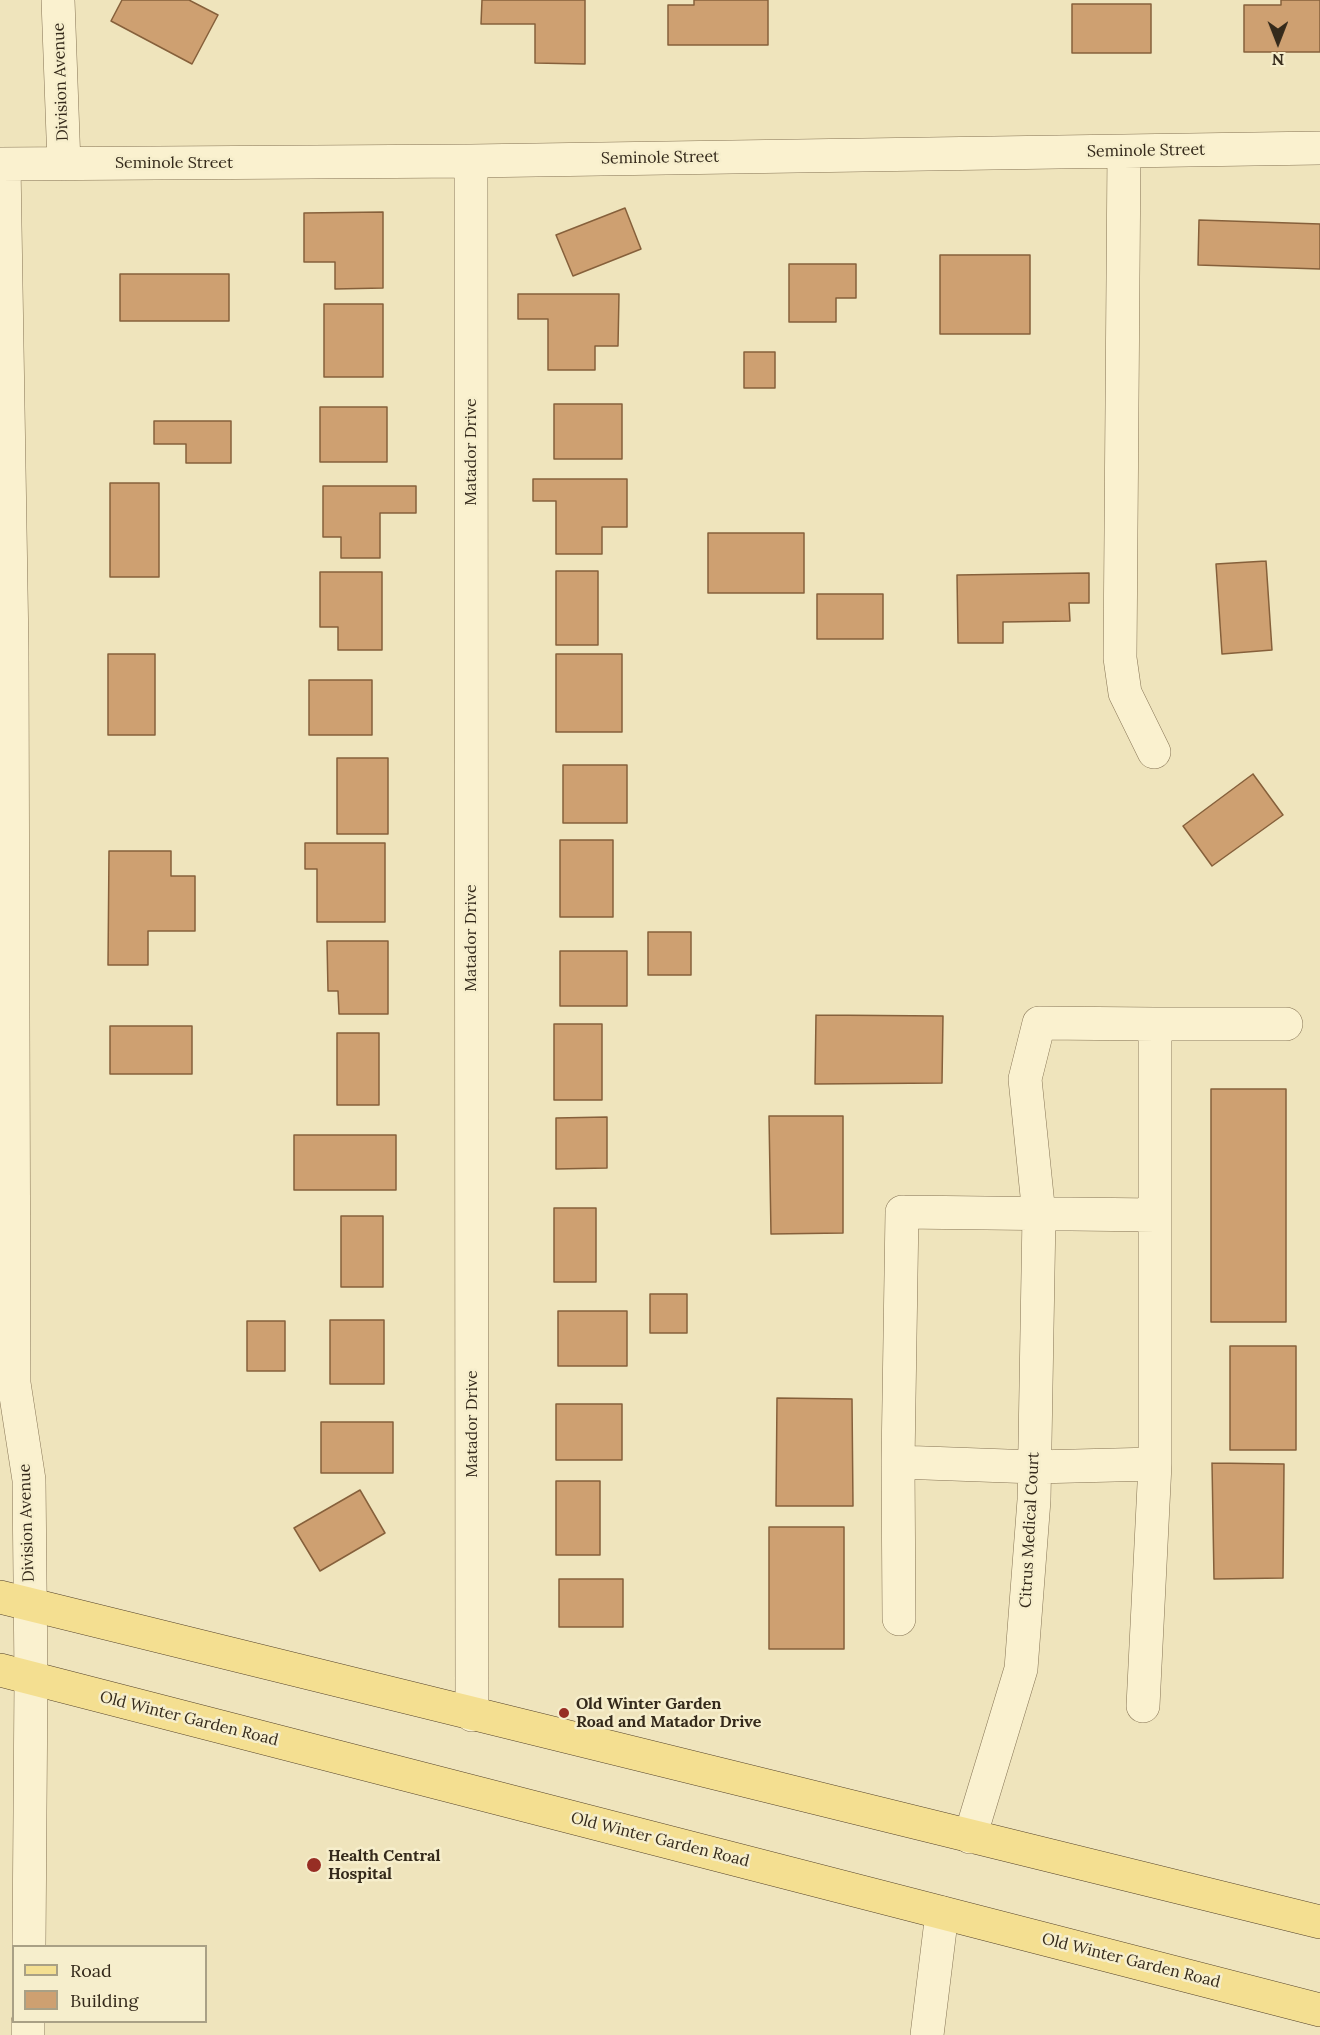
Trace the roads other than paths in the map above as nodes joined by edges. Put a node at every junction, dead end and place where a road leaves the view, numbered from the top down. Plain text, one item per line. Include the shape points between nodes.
1 (58, 0) edge
2 (1320, 148) edge
3 (1124, 151) junction
4 (471, 161) junction
5 (2, 164) edge
6 (64, 164) junction
7 (6, 649) edge
8 (1154, 752) dead end
9 (1155, 1024) junction
10 (1286, 1024) dead end
11 (6, 1164) edge
12 (1039, 1215) junction
13 (1155, 1215) junction
14 (898, 1462) junction
15 (1155, 1464) junction
16 (1035, 1467) junction
17 (15, 1601) edge
18 (899, 1619) dead end
19 (0, 1671) edge
20 (31, 1678) junction
21 (1143, 1706) dead end
22 (472, 1715) junction
23 (970, 1837) junction
24 (942, 1913) junction
25 (1320, 1923) edge
26 (29, 1945) edge
27 (1320, 2010) edge
28 (927, 2035) edge

1 - 6 street, Division Avenue
2 - 3 street, Seminole Street
3 - 4 street, Seminole Street
3 - 8 street via 1120,658 1125,693
4 - 6 street, Seminole Street
4 - 22 street, Matador Drive
5 - 6 street, Seminole Street
5 - 7 street, Division Avenue
7 - 11 street, Division Avenue
9 - 10 street
9 - 12 street, Citrus Medical Court via 1039,1023 1025,1078
9 - 13 street
11 - 17 street, Division Avenue via 14,1383 29,1480
12 - 13 street
12 - 14 street via 902,1212
12 - 16 street, Citrus Medical Court
13 - 15 street
14 - 16 street
14 - 18 street
15 - 16 street
15 - 21 street
16 - 23 street, Citrus Medical Court via 1021,1669
17 - 20 street, Division Avenue
17 - 22 main road
19 - 20 main road, Old Winter Garden Road
20 - 24 main road, Old Winter Garden Road
20 - 26 street, Division Avenue
22 - 23 main road
23 - 25 main road
24 - 27 main road, Old Winter Garden Road
24 - 28 street

